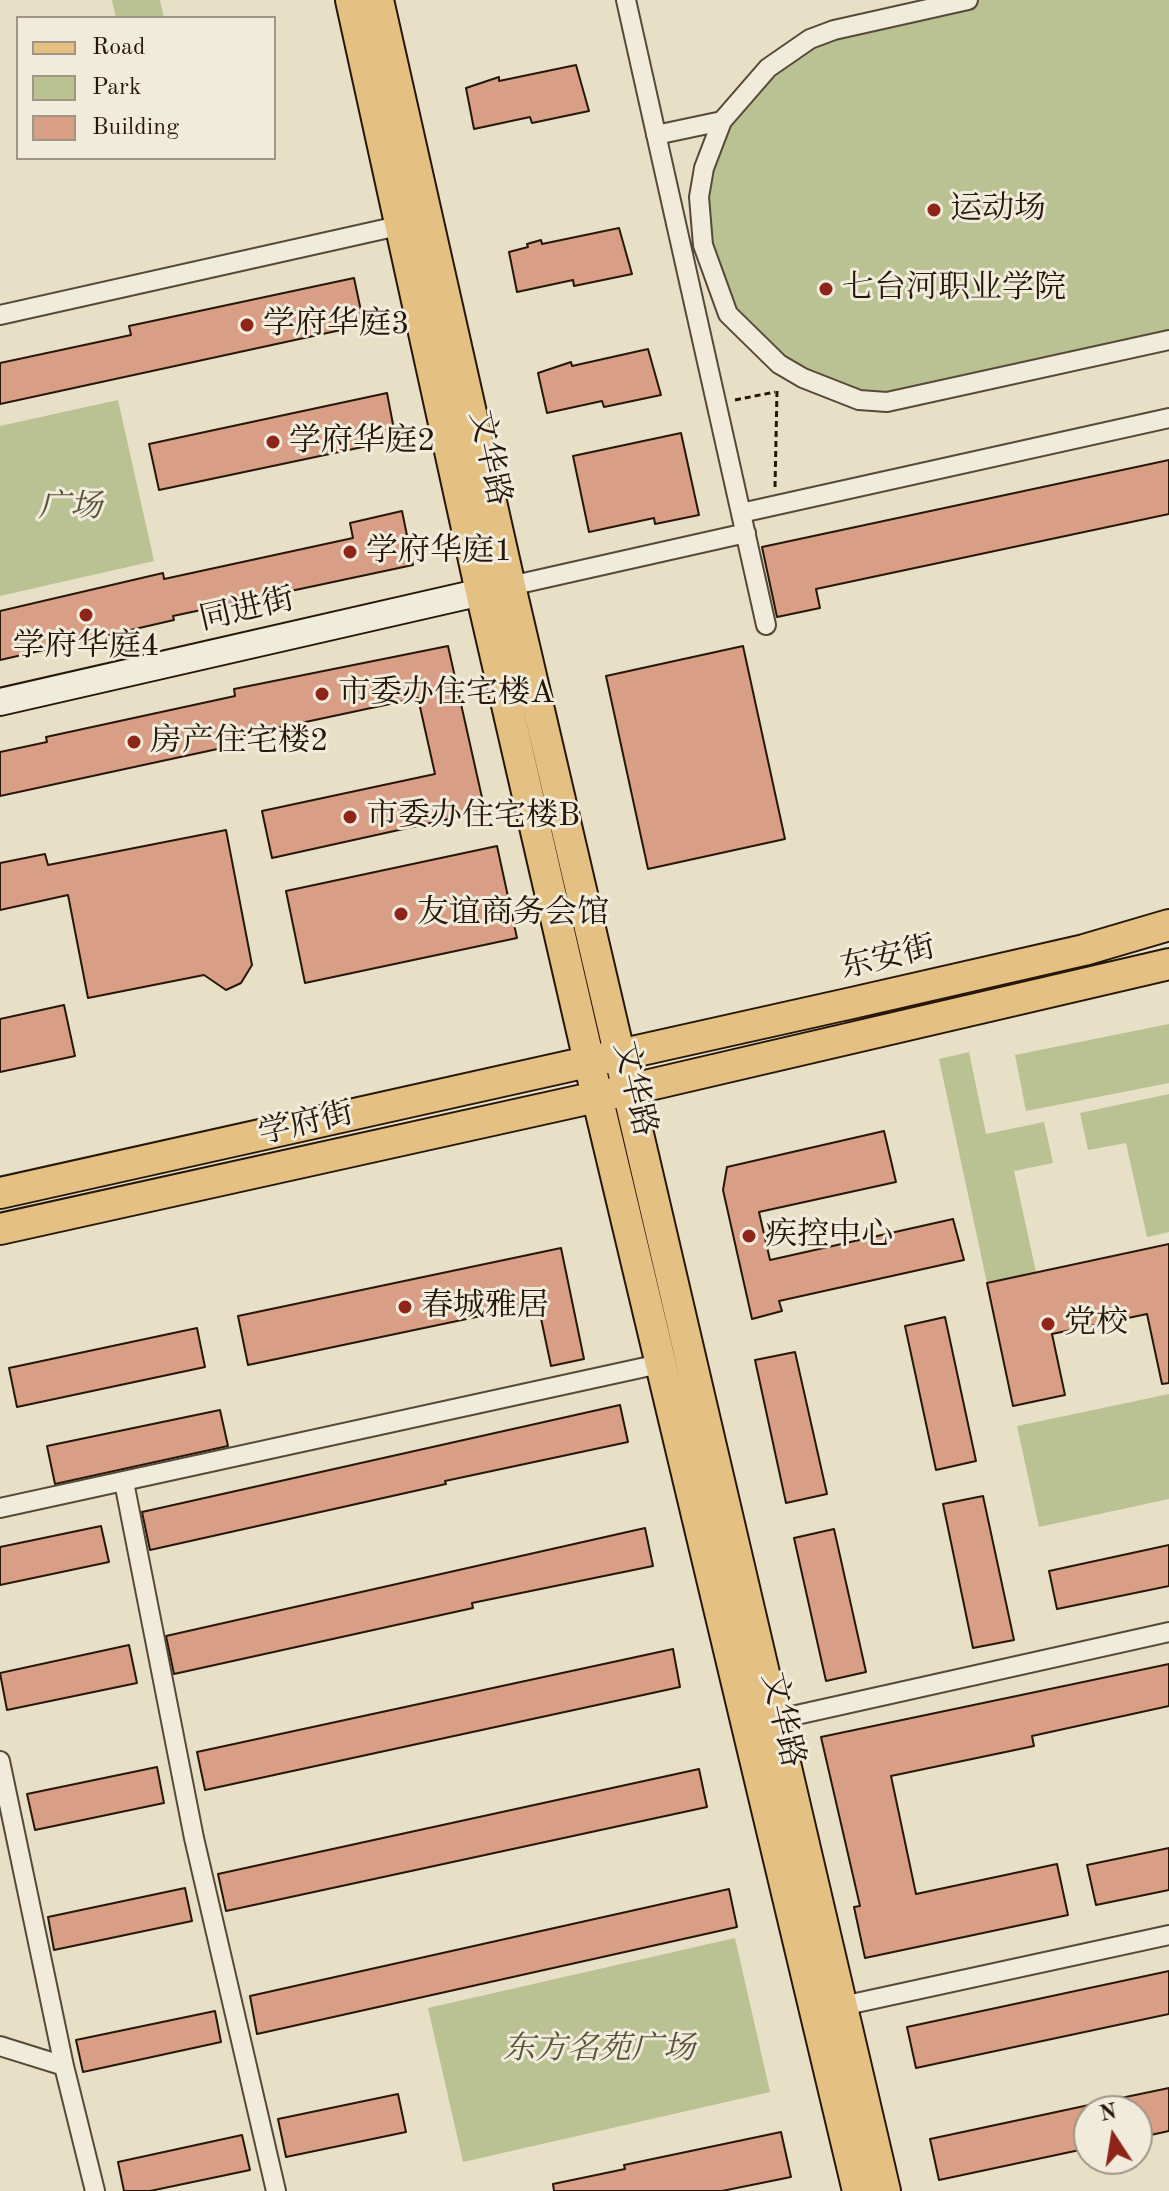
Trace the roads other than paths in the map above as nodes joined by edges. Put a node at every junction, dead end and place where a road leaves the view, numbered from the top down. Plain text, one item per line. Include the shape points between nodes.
1 (351, 0) edge
2 (378, 0) edge
3 (626, 0) edge
4 (968, 0) edge
5 (722, 121) junction
6 (656, 135) junction
7 (414, 222) junction
8 (0, 315) edge
9 (1169, 340) edge
10 (1169, 418) edge
11 (741, 513) junction
12 (746, 533) junction
13 (510, 586) junction
14 (481, 592) junction
15 (766, 625) dead end
16 (0, 702) edge
17 (1169, 925) edge
18 (1169, 964) edge
19 (606, 1059) junction
20 (628, 1090) junction
21 (597, 1096) junction
22 (0, 1193) edge
23 (0, 1229) edge
24 (664, 1363) junction
25 (124, 1482) junction
26 (0, 1508) edge
27 (1169, 1632) edge
28 (776, 1719) junction
29 (747, 1726) junction
30 (0, 1761) edge
31 (1169, 1935) edge
32 (829, 2009) junction
33 (0, 2046) edge
34 (64, 2066) junction
35 (867, 2189) edge
36 (95, 2191) edge
37 (276, 2191) edge

1 - 7 main road, 文华路
2 - 7 main road, 文华路
3 - 6 street
4 - 5 street via 810,39 768,68
5 - 6 street
5 - 9 street via 699,197 703,245 728,314 779,364 830,391 887,402
6 - 11 street
7 - 8 street
7 - 13 main road, 文华路
7 - 14 main road, 文华路
10 - 11 street
11 - 12 street
12 - 13 street
12 - 15 street
13 - 14 street, 同进街
13 - 19 main road, 文华路
14 - 16 street, 同进街
14 - 19 main road, 文华路
17 - 19 main road, 东安街 via 1084,950
18 - 20 main road
19 - 20 main road, 文华路
19 - 21 main road, 文华路
19 - 22 main road, 学府街
20 - 21 main road, 学府街
20 - 28 main road, 文华路
21 - 23 main road, 学府街
21 - 24 main road, 文华路
24 - 25 street
24 - 29 main road, 文华路
25 - 26 street
25 - 37 street via 194,1838
27 - 28 street
28 - 29 street
28 - 32 main road, 文华路
29 - 32 main road, 文华路
30 - 34 street
31 - 32 street
32 - 35 main road, 文华路
33 - 34 street
34 - 36 street

